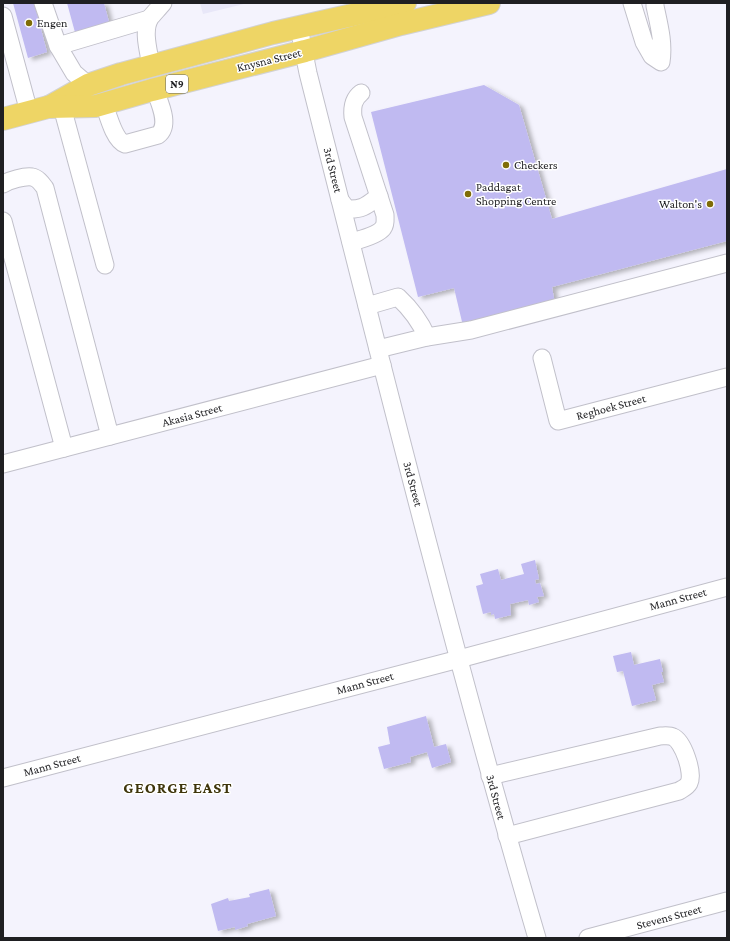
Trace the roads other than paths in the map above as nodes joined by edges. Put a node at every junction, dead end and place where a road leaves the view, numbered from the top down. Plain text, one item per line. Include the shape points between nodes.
1 (43, 3) edge
2 (163, 3) edge
3 (405, 3) edge
4 (489, 3) edge
5 (632, 3) edge
6 (655, 3) edge
7 (3, 16) edge
8 (150, 20) junction
9 (300, 28) junction
10 (58, 46) junction
11 (305, 51) junction
12 (151, 66) junction
13 (88, 85) junction
14 (155, 90) junction
15 (361, 93) dead end
16 (104, 104) junction
17 (46, 109) junction
18 (3, 119) edge
19 (3, 184) edge
20 (379, 196) junction
21 (340, 200) junction
22 (3, 221) edge
23 (351, 242) junction
24 (727, 263) edge
25 (105, 265) dead end
26 (367, 306) junction
27 (426, 337) junction
28 (380, 357) junction
29 (542, 358) dead end
30 (727, 377) edge
31 (110, 436) junction
32 (64, 448) junction
33 (3, 464) edge
34 (727, 587) edge
35 (459, 659) junction
36 (490, 776) junction
37 (3, 778) edge
38 (507, 836) junction
39 (727, 901) edge
40 (537, 938) edge
41 (588, 938) edge

1 - 10 street
2 - 8 street
3 - 9 highway, Knysna Street / N9
4 - 11 highway, Knysna Street / N9
5 - 6 street via 644,42 652,56 661,62 662,40
7 - 17 street
8 - 10 street
8 - 12 street via 146,38
9 - 11 street, 3rd Street
9 - 12 highway, Knysna Street / N9
10 - 13 street via 74,73
11 - 14 highway, Knysna Street / N9
11 - 21 street, 3rd Street via 308,73
12 - 13 highway, Knysna Street / N9
13 - 17 highway, Knysna Street / N9
14 - 16 highway, Knysna Street / N9
14 - 16 street via 164,123 162,132 158,135 125,144 121,142
15 - 20 street via 356,96 352,117
16 - 17 highway, Knysna Street / N9
17 - 18 highway, Knysna Street / N9
17 - 25 street
19 - 31 street via 32,177 45,188
20 - 21 street via 357,209 347,209
20 - 23 street via 385,215 384,227 381,231
21 - 23 street, 3rd Street
22 - 32 street
23 - 26 street, 3rd Street
24 - 27 street, Akasia Street via 471,330
26 - 27 street via 398,297 410,308
26 - 28 street, 3rd Street
27 - 28 street, Akasia Street
28 - 31 street, Akasia Street
28 - 35 street, 3rd Street
29 - 30 street, Reghoek Street via 558,421
31 - 32 street, Akasia Street
32 - 33 street, Akasia Street
34 - 35 street, Mann Street
35 - 36 street, 3rd Street
35 - 37 street, Mann Street
36 - 38 street, 3rd Street
36 - 38 street via 660,736 675,738 687,758 689,782 679,791
38 - 40 street, 3rd Street
39 - 41 street, Stevens Street

